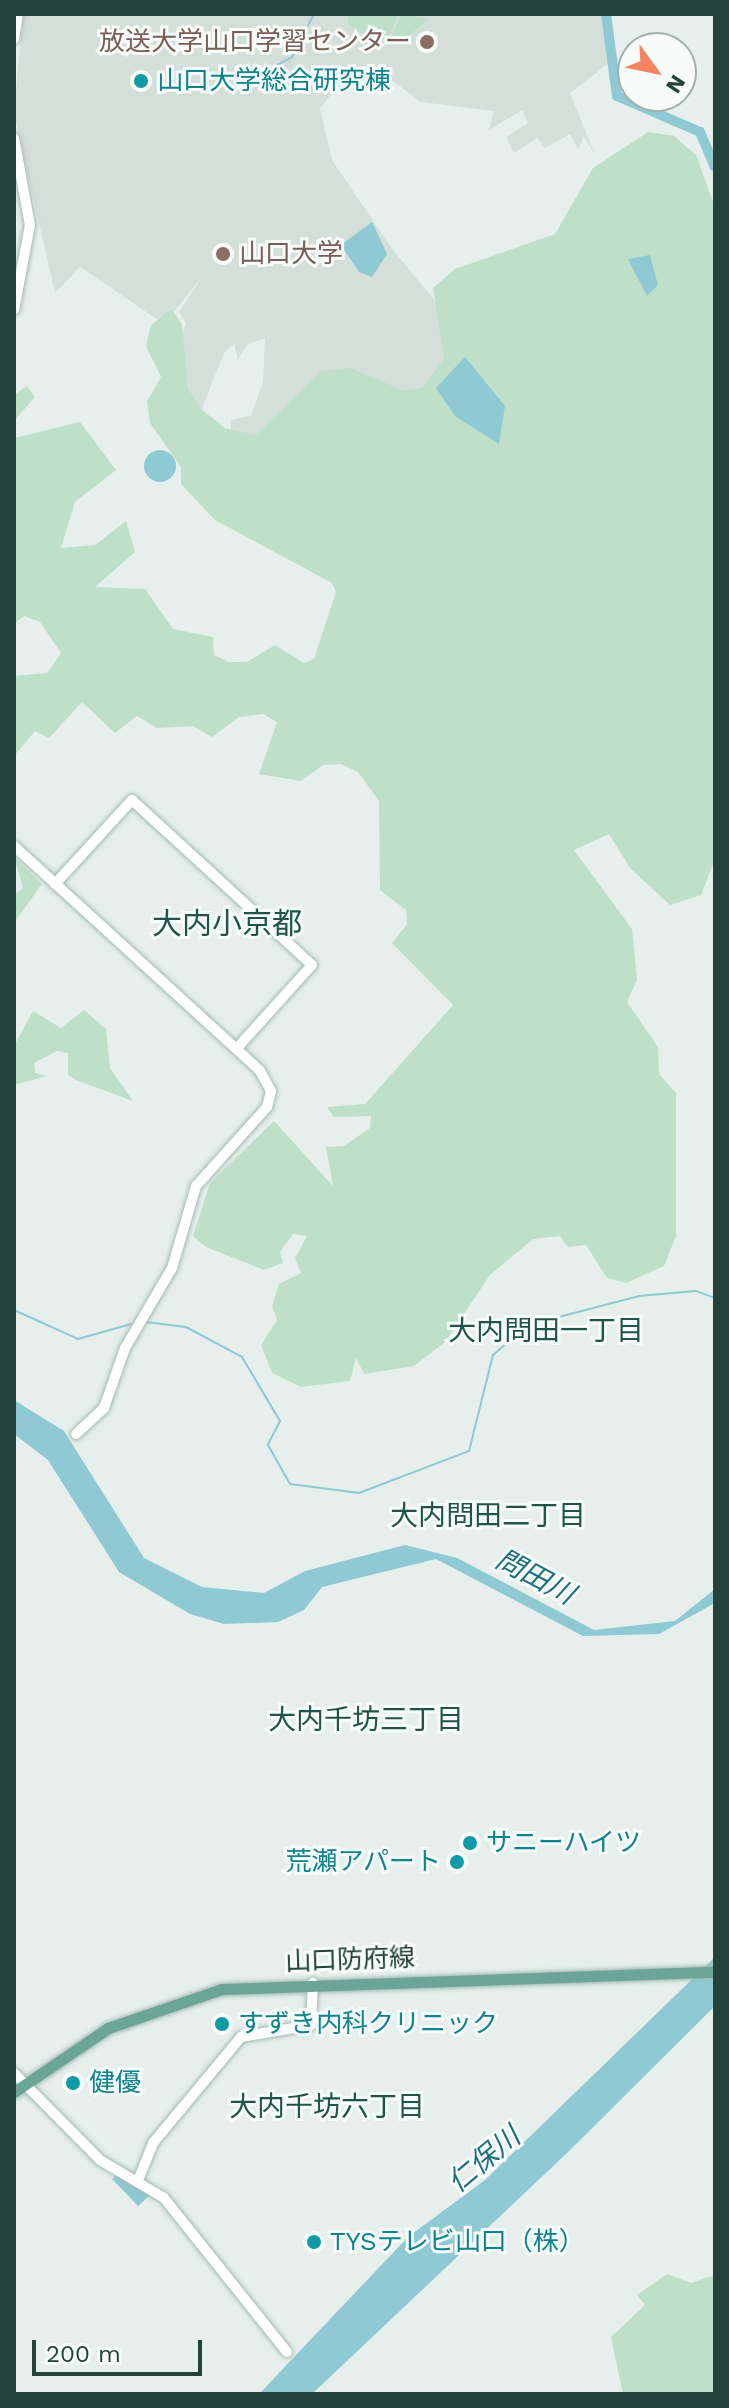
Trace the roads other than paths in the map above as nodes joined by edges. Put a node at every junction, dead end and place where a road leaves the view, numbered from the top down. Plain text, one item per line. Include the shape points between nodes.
1 (18, 14) edge
2 (14, 39) edge
3 (14, 138) edge
4 (14, 310) edge
5 (14, 846) edge
6 (55, 884) junction
7 (236, 1049) junction
8 (76, 1434) dead end
9 (715, 1972) edge
10 (313, 1983) junction
11 (14, 2073) edge
12 (24, 2083) junction
13 (14, 2092) edge
14 (139, 2178) junction
15 (287, 2352) dead end

1 - 2 street
3 - 4 street via 30,225
5 - 6 street
6 - 7 street
6 - 7 street via 132,800 312,965
7 - 8 street via 266,1078 271,1098 196,1186 172,1268 125,1348 104,1408
9 - 10 main road, 山口防府線
10 - 12 main road, 山口防府線 via 241,1986 163,2005 80,2043
10 - 14 street via 311,2025 241,2037 153,2143
11 - 12 street
12 - 13 main road, 山口防府線
12 - 14 street via 100,2160
14 - 15 street via 178,2214

